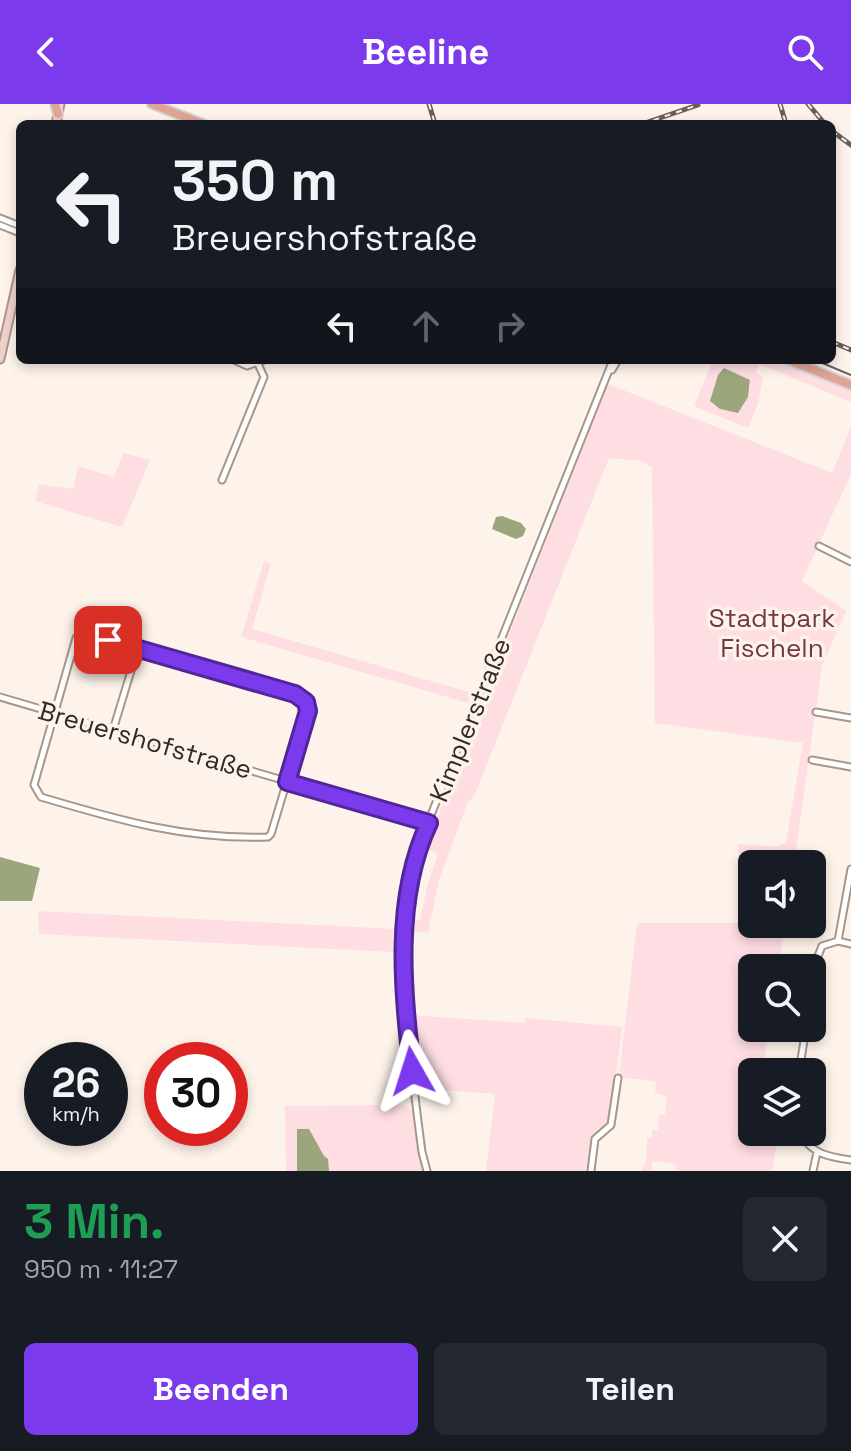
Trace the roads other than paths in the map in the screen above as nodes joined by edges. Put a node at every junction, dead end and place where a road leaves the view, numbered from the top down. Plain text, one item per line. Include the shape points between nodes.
1 (152, 104) edge
2 (193, 120) edge
3 (16, 288) edge
4 (0, 359) edge
5 (261, 364) edge
6 (614, 364) edge
7 (799, 364) edge
8 (851, 385) edge
9 (222, 480) dead end
10 (819, 546) dead end
11 (851, 562) edge
12 (138, 648) junction
13 (0, 697) edge
14 (816, 712) dead end
15 (54, 714) junction
16 (851, 717) edge
17 (113, 730) junction
18 (812, 760) dead end
19 (851, 767) edge
20 (287, 782) junction
21 (429, 823) junction
22 (851, 869) edge
23 (838, 941) junction
24 (851, 944) edge
25 (818, 954) edge
26 (618, 1078) dead end
27 (810, 1146) edge
28 (817, 1152) junction
29 (851, 1160) edge
30 (427, 1171) edge
31 (591, 1171) edge
32 (813, 1171) edge

1 - 2 main road
3 - 4 main road
5 - 9 street via 264,377
6 - 21 street, Kimplerstraße
7 - 8 main road
10 - 11 street
12 - 15 street via 83,632 76,638
12 - 17 street
12 - 20 street via 295,694 306,702 308,711
13 - 15 street, Breuershofstraße
14 - 16 street
15 - 17 street, Breuershofstraße
15 - 20 street via 34,785 41,797 133,824 268,837
17 - 20 street, Breuershofstraße
18 - 19 street
20 - 21 street, Breuershofstraße
21 - 30 street, Kimplerstraße via 413,860 404,956 406,1022
22 - 23 street
23 - 24 street
23 - 25 street
26 - 31 street via 611,1125 595,1139
27 - 28 street
28 - 29 street
28 - 32 street

